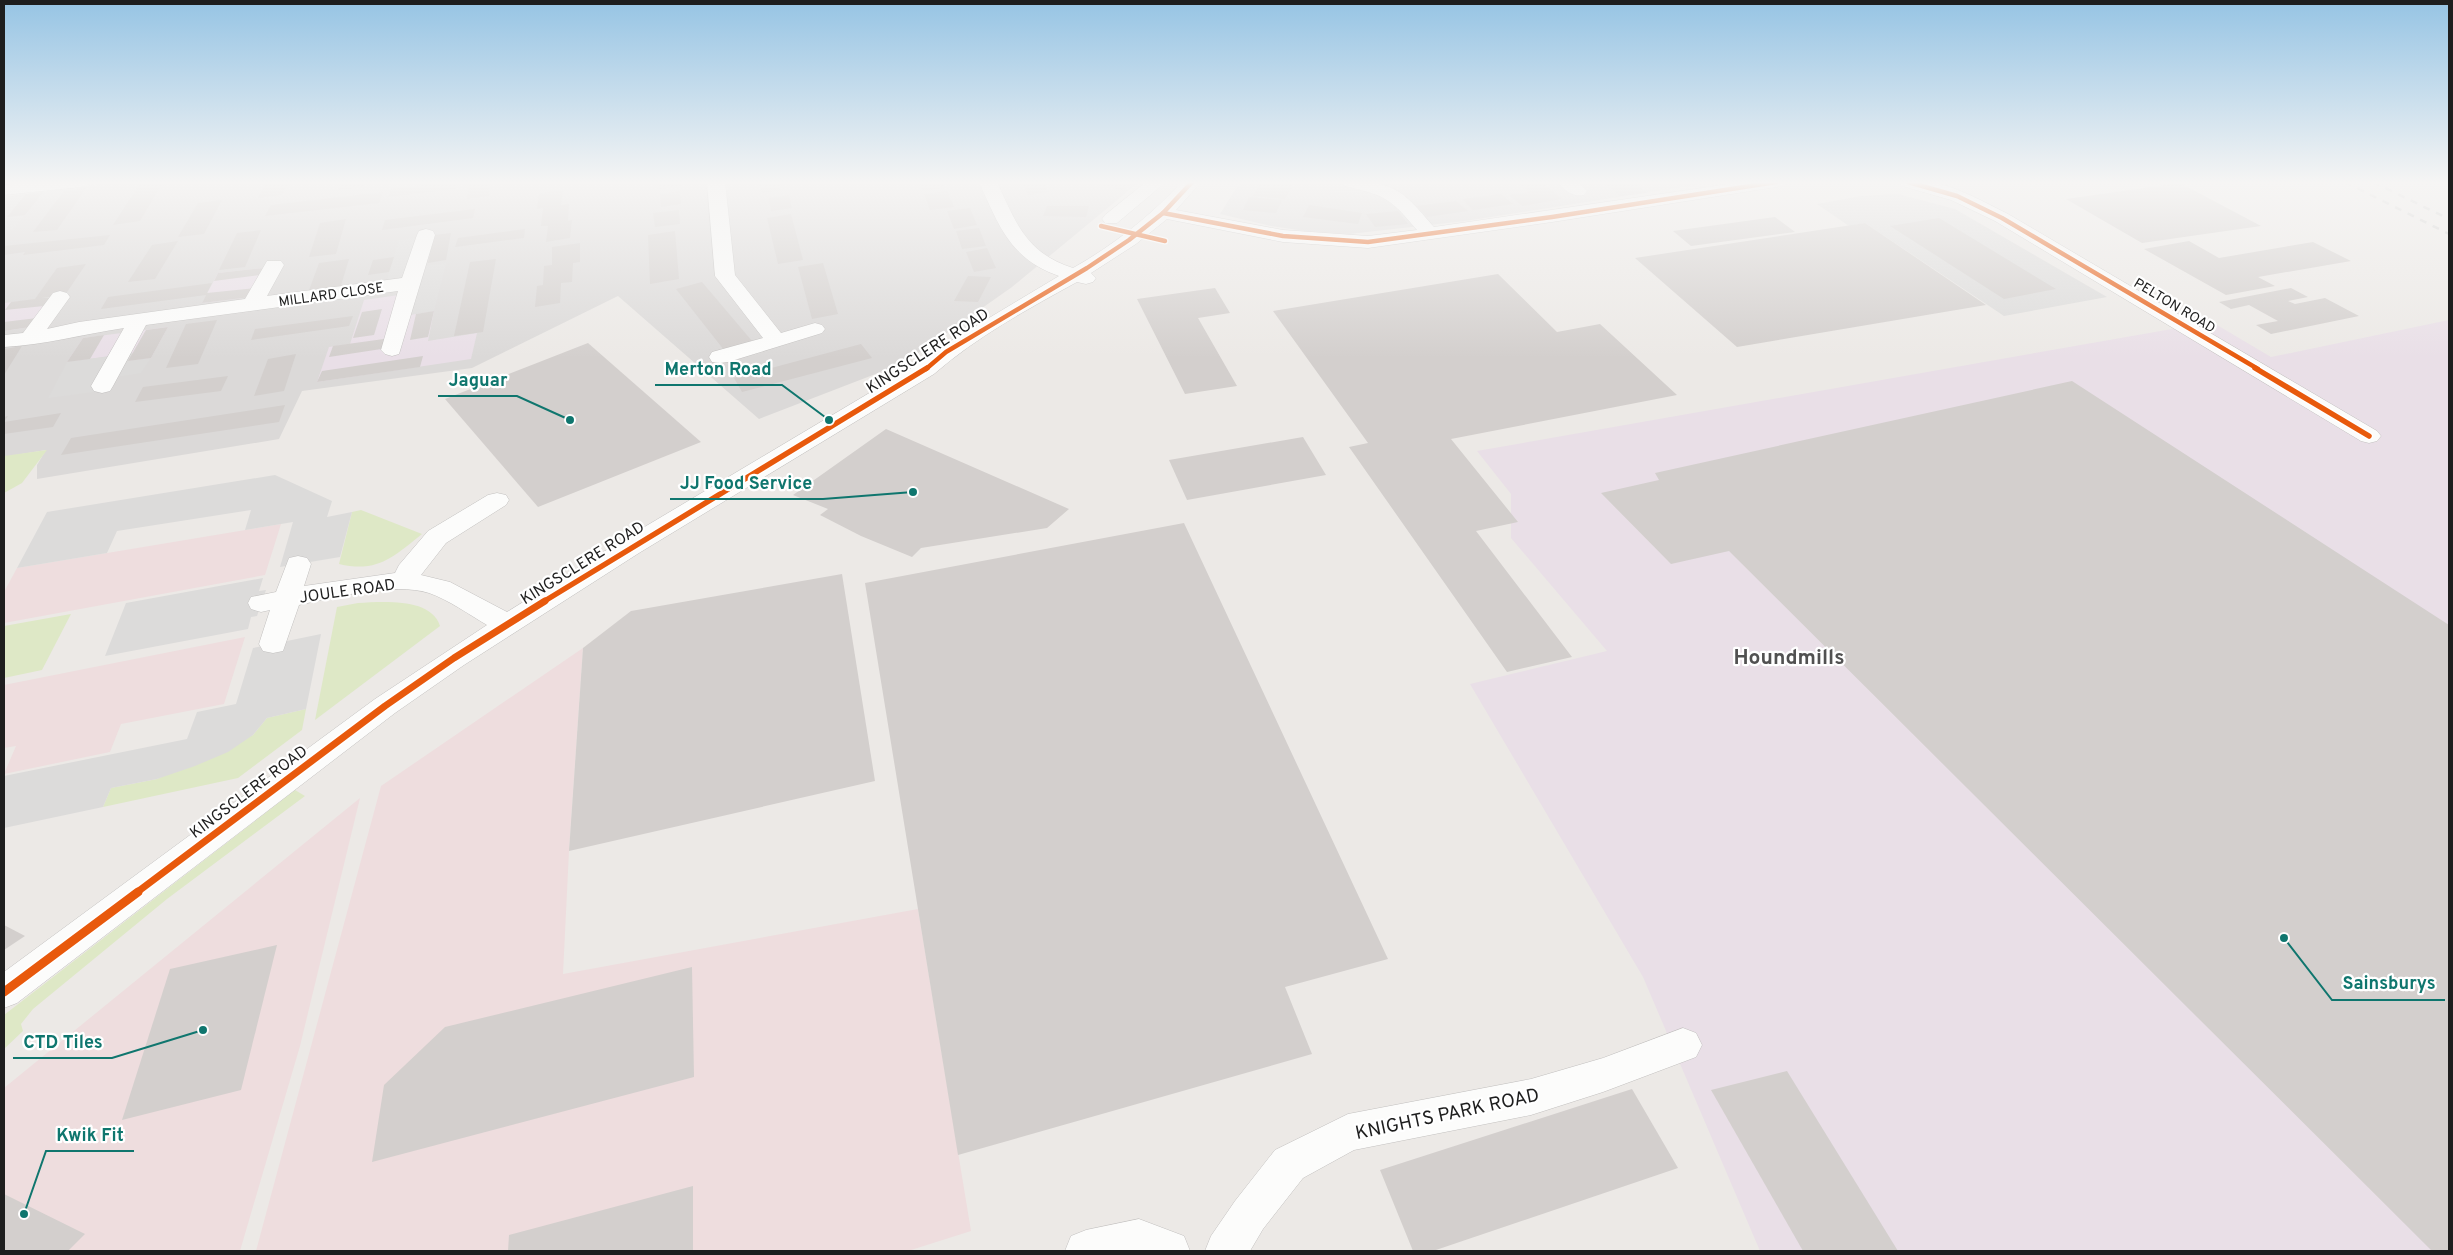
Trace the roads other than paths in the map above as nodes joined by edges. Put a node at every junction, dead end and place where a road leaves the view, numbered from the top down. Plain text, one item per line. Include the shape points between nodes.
1 (424, 241) edge
2 (722, 241) edge
3 (1017, 241) edge
4 (1130, 241) edge
5 (1343, 241) edge
6 (1379, 241) edge
7 (2040, 241) edge
8 (1022, 248) junction
9 (274, 265) dead end
10 (1081, 277) junction
11 (410, 283) junction
12 (1054, 292) junction
13 (60, 297) dead end
14 (252, 305) junction
15 (138, 321) junction
16 (815, 329) dead end
17 (29, 339) junction
18 (775, 339) junction
19 (4, 341) edge
20 (392, 350) dead end
21 (720, 357) dead end
22 (102, 386) dead end
23 (2369, 436) dead end
24 (497, 500) dead end
25 (298, 564) dead end
26 (408, 581) junction
27 (274, 601) junction
28 (507, 624) junction
29 (273, 644) dead end
30 (4, 992) edge
31 (1683, 1045) dead end
32 (1086, 1251) edge
33 (1169, 1251) edge
34 (1226, 1251) edge

1 - 11 street, MILLARD CLOSE
2 - 18 street via 725,276
3 - 8 street
4 - 10 street, KINGSCLERE ROAD
5 - 6 street
7 - 23 street, PELTON ROAD
8 - 10 street via 1042,264
8 - 12 street via 1030,270
9 - 14 street, MILLARD CLOSE
10 - 12 street, KINGSCLERE ROAD
11 - 14 street, MILLARD CLOSE
11 - 20 street, MILLARD CLOSE
12 - 28 street, KINGSCLERE ROAD via 955,357 926,369
13 - 17 street
14 - 15 street, MILLARD CLOSE
15 - 17 street, MILLARD CLOSE via 79,328
15 - 22 street
16 - 18 street
17 - 19 street, MILLARD CLOSE
18 - 21 street
24 - 26 street, JOULE ROAD via 437,538 408,570
25 - 27 street, JOULE ROAD
26 - 27 street, JOULE ROAD
26 - 28 street, JOULE ROAD via 434,586
27 - 29 street, JOULE ROAD
28 - 30 street, KINGSCLERE ROAD via 385,706
31 - 34 street, KNIGHTS PARK ROAD via 1531,1097 1348,1133 1289,1164
32 - 33 street via 1139,1240

